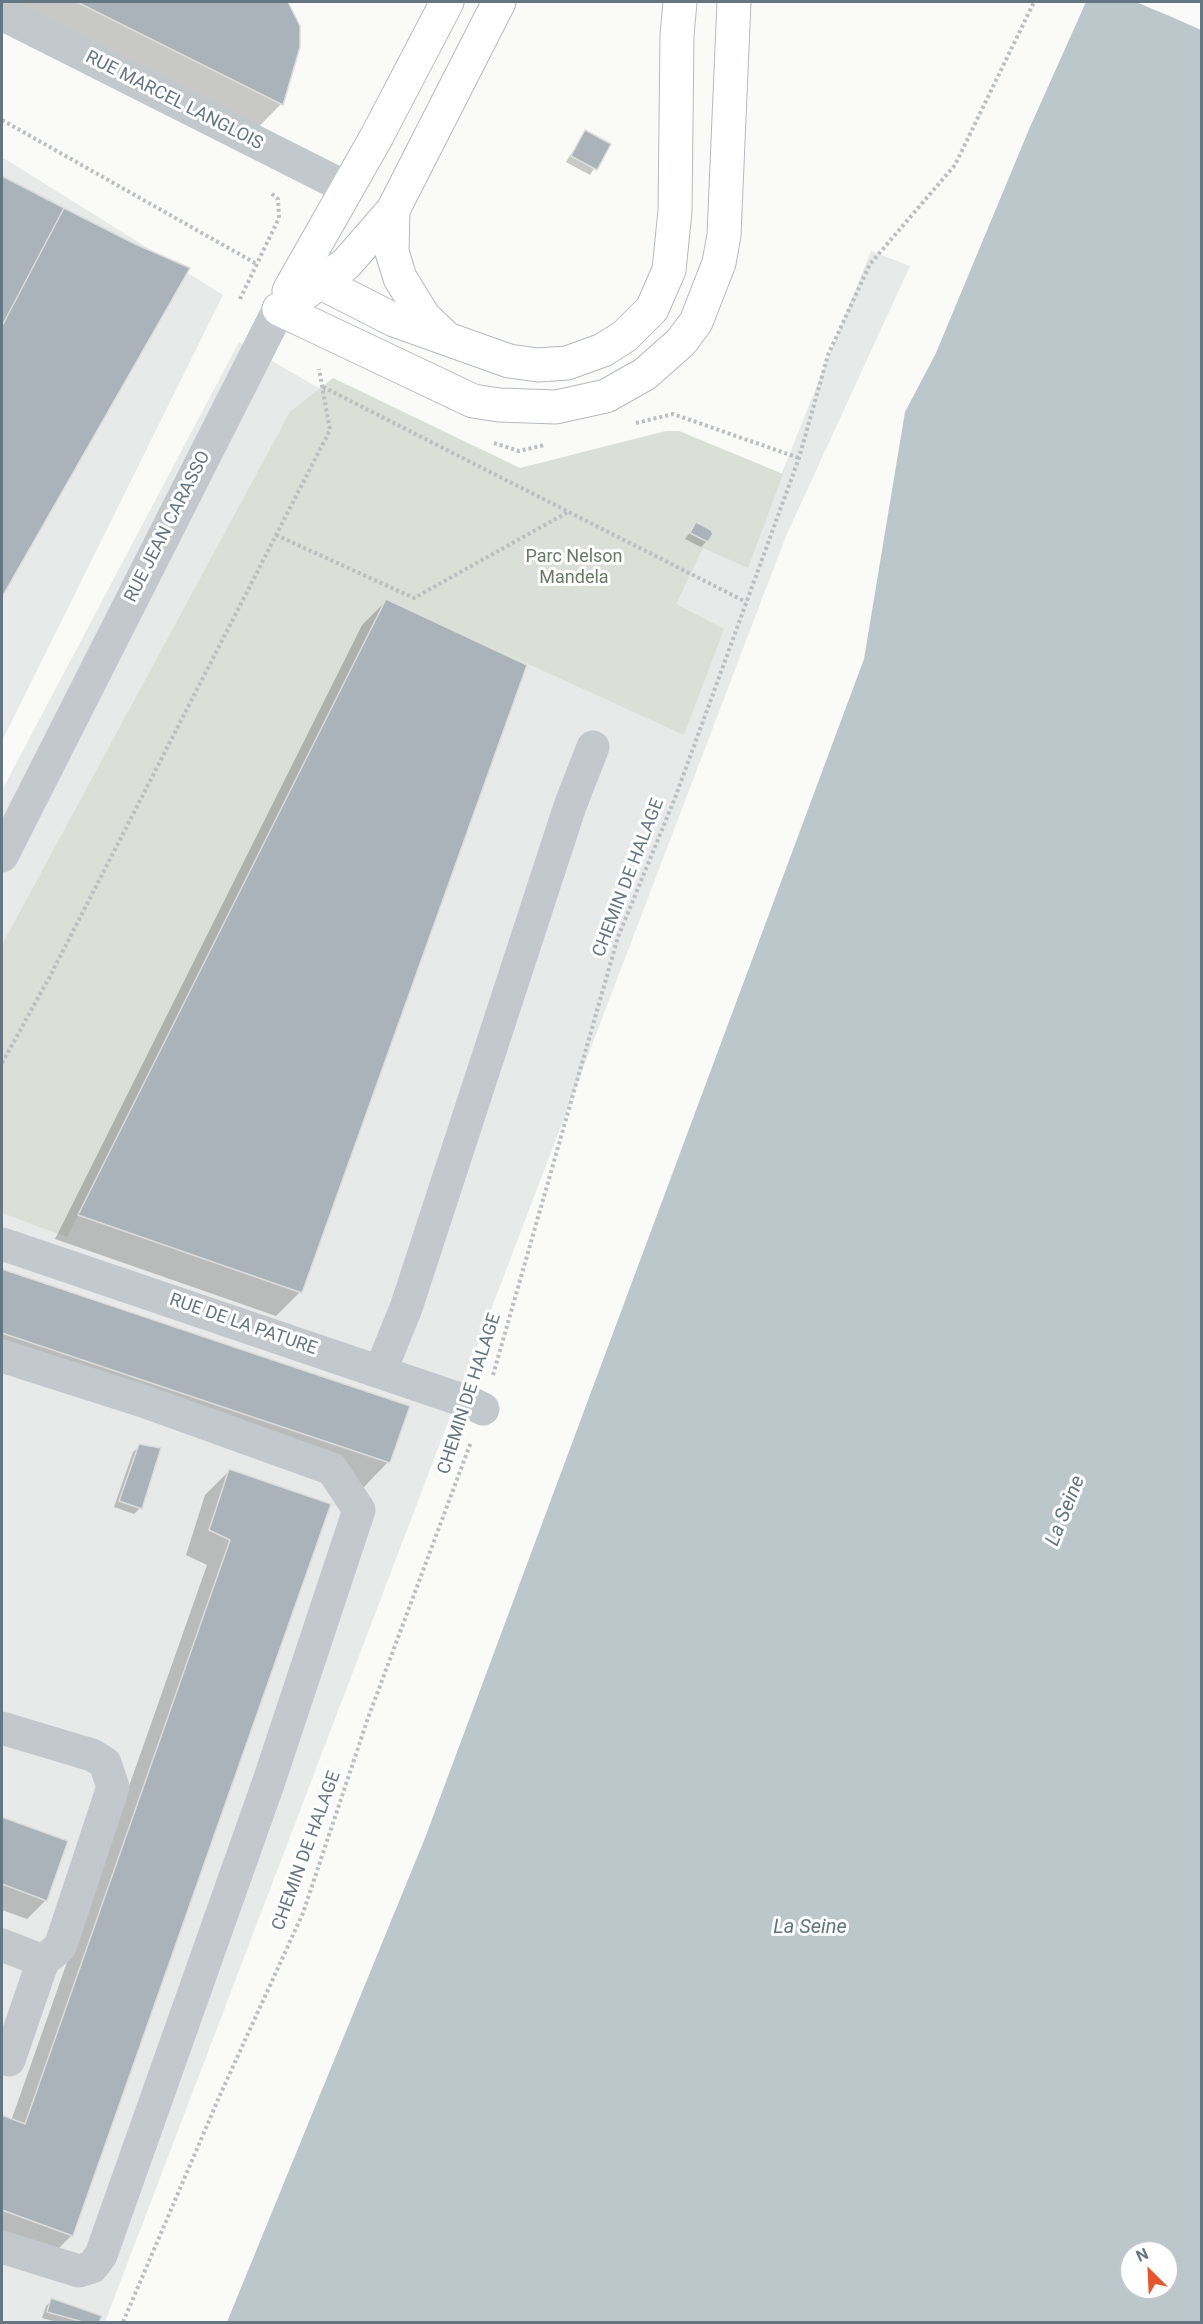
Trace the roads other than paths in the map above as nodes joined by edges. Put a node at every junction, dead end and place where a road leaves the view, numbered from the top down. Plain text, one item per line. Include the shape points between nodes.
1 (447, 2) edge
2 (499, 2) edge
3 (680, 2) edge
4 (734, 2) edge
5 (2, 14) edge
6 (347, 188) junction
7 (384, 221) junction
8 (310, 278) junction
9 (279, 309) junction
10 (445, 337) junction
11 (593, 747) dead end
12 (2, 856) edge
13 (2, 1244) edge
14 (2, 1356) edge
15 (380, 1372) junction
16 (483, 1409) road end
17 (2, 1728) edge
18 (2, 1945) edge
19 (43, 1961) junction
20 (9, 2060) dead end
21 (2, 2247) edge

1 - 6 main road
2 - 7 main road
3 - 10 main road via 674,221 669,270 652,309 611,345 567,363 509,361
4 - 9 main road via 724,235 719,263 696,322 681,342 645,374 606,396 556,407 473,401
5 - 6 street, RUE MARCEL LANGLOIS
6 - 7 main road
6 - 8 main road
7 - 8 main road via 346,264
7 - 10 main road via 400,278 424,317
8 - 9 main road
8 - 10 main road via 394,320
9 - 12 street, RUE JEAN CARASSO
11 - 15 street via 570,806 406,1308
13 - 15 street, RUE DE LA PATURE
14 - 21 street via 143,1401 332,1469 359,1510 268,1784 100,2255 92,2267 79,2271
15 - 16 street, RUE DE LA PATURE
17 - 19 street via 92,1755 105,1763 113,1787 60,1947
18 - 19 street
19 - 20 street

